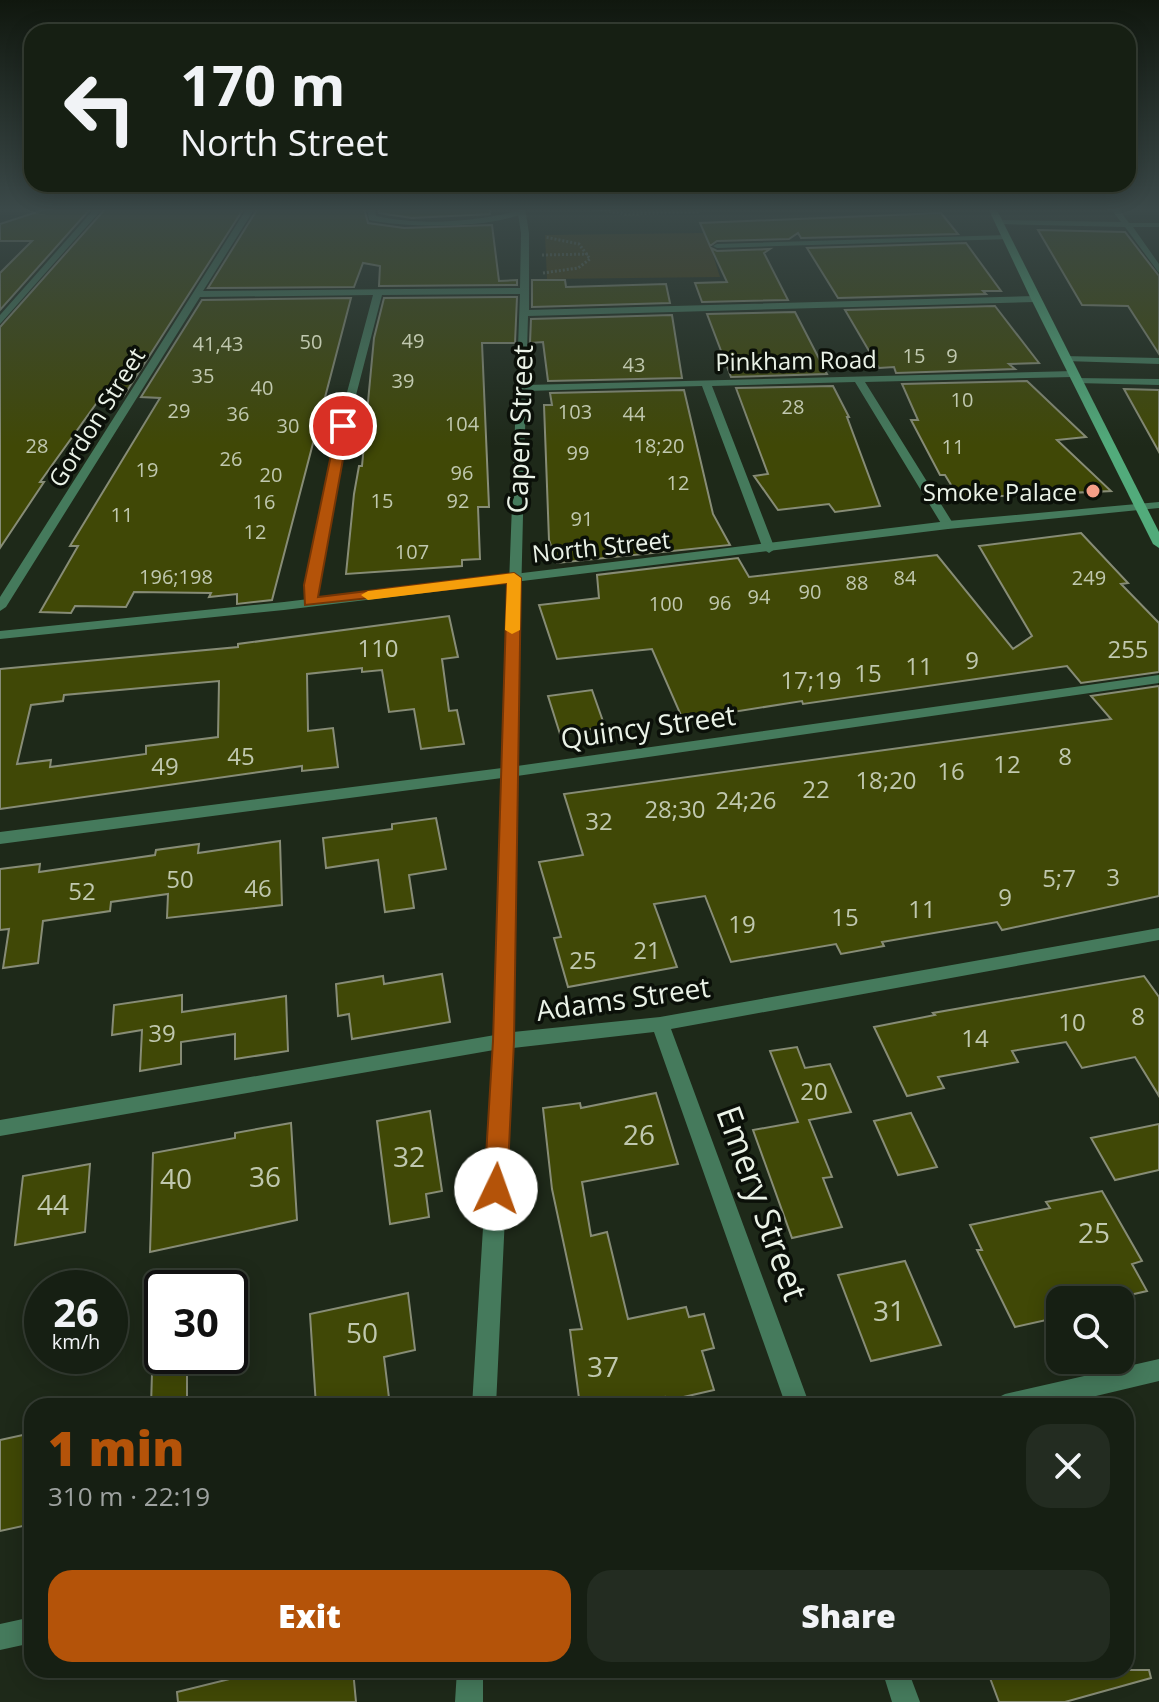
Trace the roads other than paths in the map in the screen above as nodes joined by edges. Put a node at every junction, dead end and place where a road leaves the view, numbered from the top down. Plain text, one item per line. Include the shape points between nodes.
1 (29, 287) edge
2 (201, 287) edge
3 (522, 287) edge
4 (1030, 287) edge
5 (522, 291) junction
6 (378, 293) junction
7 (197, 294) junction
8 (1035, 299) junction
9 (524, 313) junction
10 (0, 321) edge
11 (1065, 358) junction
12 (1159, 361) edge
13 (1074, 377) junction
14 (858, 379) junction
15 (705, 382) junction
16 (1159, 382) edge
17 (520, 388) junction
18 (1159, 505) edge
19 (1139, 507) junction
20 (948, 525) junction
21 (1159, 544) edge
22 (769, 549) junction
23 (514, 578) junction
24 (310, 602) junction
25 (0, 607) edge
26 (0, 635) edge
27 (1159, 679) edge
28 (509, 772) junction
29 (0, 838) edge
30 (1159, 934) edge
31 (660, 1024) junction
32 (504, 1041) junction
33 (0, 1128) edge
34 (1159, 1370) edge
35 (484, 1398) edge
36 (795, 1398) edge
37 (1039, 1398) edge
38 (24, 1632) edge
39 (0, 1637) edge
40 (470, 1678) edge
41 (898, 1678) edge
42 (469, 1702) edge
43 (906, 1702) edge

1 - 10 street
2 - 7 street, Gordon Street
3 - 5 street, Capen Street
4 - 8 main road
5 - 6 street
5 - 9 street, Capen Street
6 - 7 street
6 - 24 street via 343,426
7 - 25 street, Gordon Street
8 - 9 street
8 - 11 main road
9 - 17 street, Capen Street
11 - 12 street
11 - 13 main road
13 - 14 street, Pinkham Road
13 - 16 street, Pinkham Road
13 - 19 main road
14 - 15 street, Pinkham Road
14 - 20 street
15 - 17 street, Pinkham Road
15 - 22 street
17 - 23 street, Capen Street
18 - 19 street, North Street
19 - 20 street, North Street
19 - 21 main road
20 - 22 street, North Street
22 - 23 street, North Street
23 - 24 street, North Street
23 - 28 street, Capen Street
24 - 26 street, North Street
27 - 28 street, Quincy Street
28 - 29 street, Quincy Street
28 - 32 street, Capen Street
30 - 31 street, Adams Street
31 - 32 street, Adams Street
31 - 36 street, Emery Street
32 - 33 street, Adams Street
32 - 35 street, Capen Street
34 - 37 street
38 - 39 street
40 - 42 street
41 - 43 street

